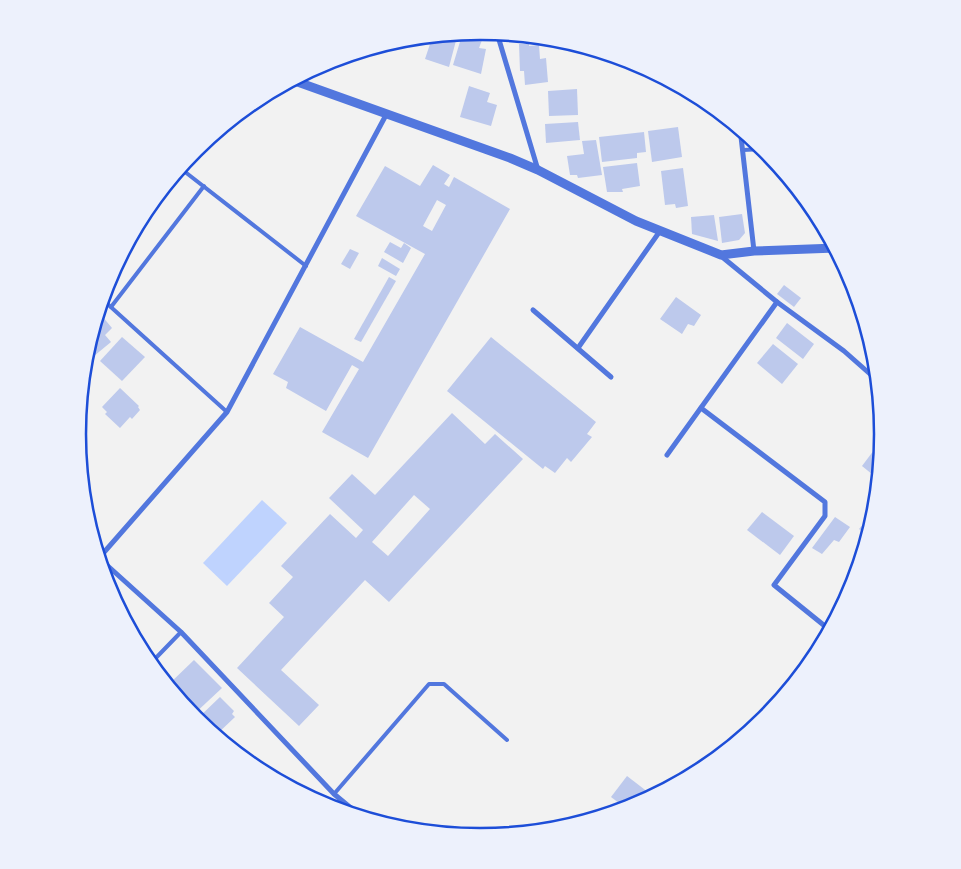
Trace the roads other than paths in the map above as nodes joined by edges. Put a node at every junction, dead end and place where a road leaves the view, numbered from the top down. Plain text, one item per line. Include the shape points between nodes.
1 (499, 41) edge
2 (301, 83) edge
3 (386, 115) junction
4 (741, 138) edge
5 (743, 150) junction
6 (753, 150) edge
7 (538, 170) junction
8 (186, 172) edge
9 (204, 186) junction
10 (660, 231) junction
11 (828, 248) edge
12 (754, 251) junction
13 (721, 255) junction
14 (306, 266) junction
15 (777, 302) junction
16 (108, 305) edge
17 (111, 307) junction
18 (533, 310) dead end
19 (578, 348) junction
20 (870, 374) edge
21 (611, 377) dead end
22 (701, 408) junction
23 (226, 412) junction
24 (667, 455) dead end
25 (104, 552) edge
26 (109, 567) edge
27 (825, 627) edge
28 (181, 632) junction
29 (155, 658) edge
30 (507, 740) dead end
31 (334, 794) junction
32 (348, 806) edge

1 - 7 street
2 - 3 street
3 - 7 street
3 - 14 street
4 - 5 street
5 - 6 lane
5 - 12 street
7 - 10 street
8 - 9 lane
9 - 14 lane
9 - 17 lane
10 - 13 street
10 - 19 street
11 - 12 street
12 - 13 street
13 - 15 street
14 - 23 street
15 - 20 street
15 - 22 street
16 - 17 lane
17 - 23 lane
18 - 19 street
19 - 21 street
22 - 24 street
22 - 27 street via 825,502 825,516 774,585
23 - 25 street
26 - 28 street
28 - 29 lane
28 - 31 street
30 - 31 lane via 444,684 429,684
31 - 32 street

